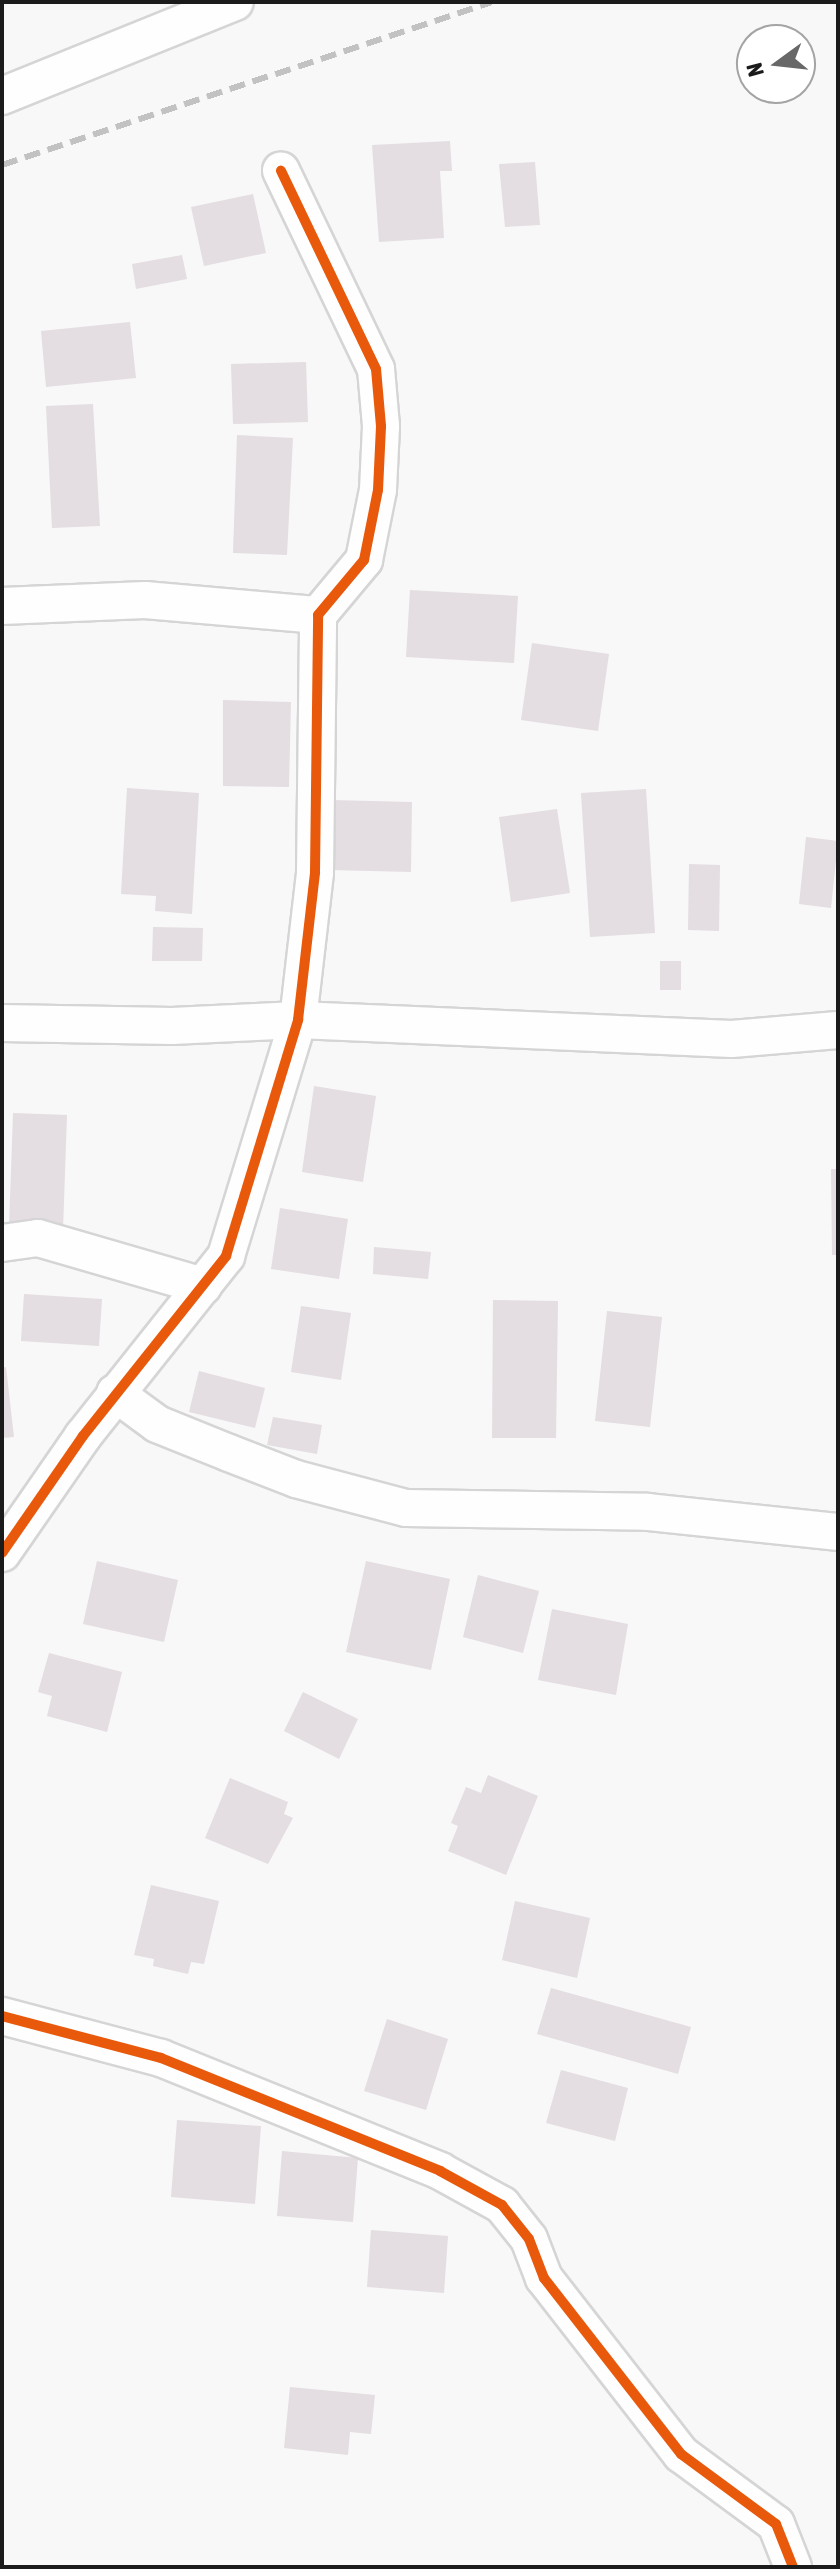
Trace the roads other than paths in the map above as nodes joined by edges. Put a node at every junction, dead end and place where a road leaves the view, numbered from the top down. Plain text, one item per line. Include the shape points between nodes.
1 (235, 2) edge
2 (2, 96) edge
3 (281, 171) dead end
4 (2, 606) edge
5 (318, 615) junction
6 (298, 1020) junction
7 (2, 1023) edge
8 (838, 1030) edge
9 (2, 1243) edge
10 (203, 1286) junction
11 (115, 1393) junction
12 (838, 1532) edge
13 (2, 1553) edge
14 (2, 2016) edge
15 (793, 2567) edge

1 - 2 street
3 - 5 street via 376,369 381,426 378,490 364,560
4 - 5 street via 145,600
5 - 6 street via 315,872
6 - 7 street via 172,1026
6 - 8 street via 732,1039
6 - 10 street via 226,1256
9 - 10 street via 38,1238
10 - 11 street
11 - 12 street via 157,1424 229,1453 296,1479 406,1508 648,1512
11 - 13 street
14 - 15 street via 161,2058 440,2171 502,2205 529,2239 544,2278 681,2454 776,2524

